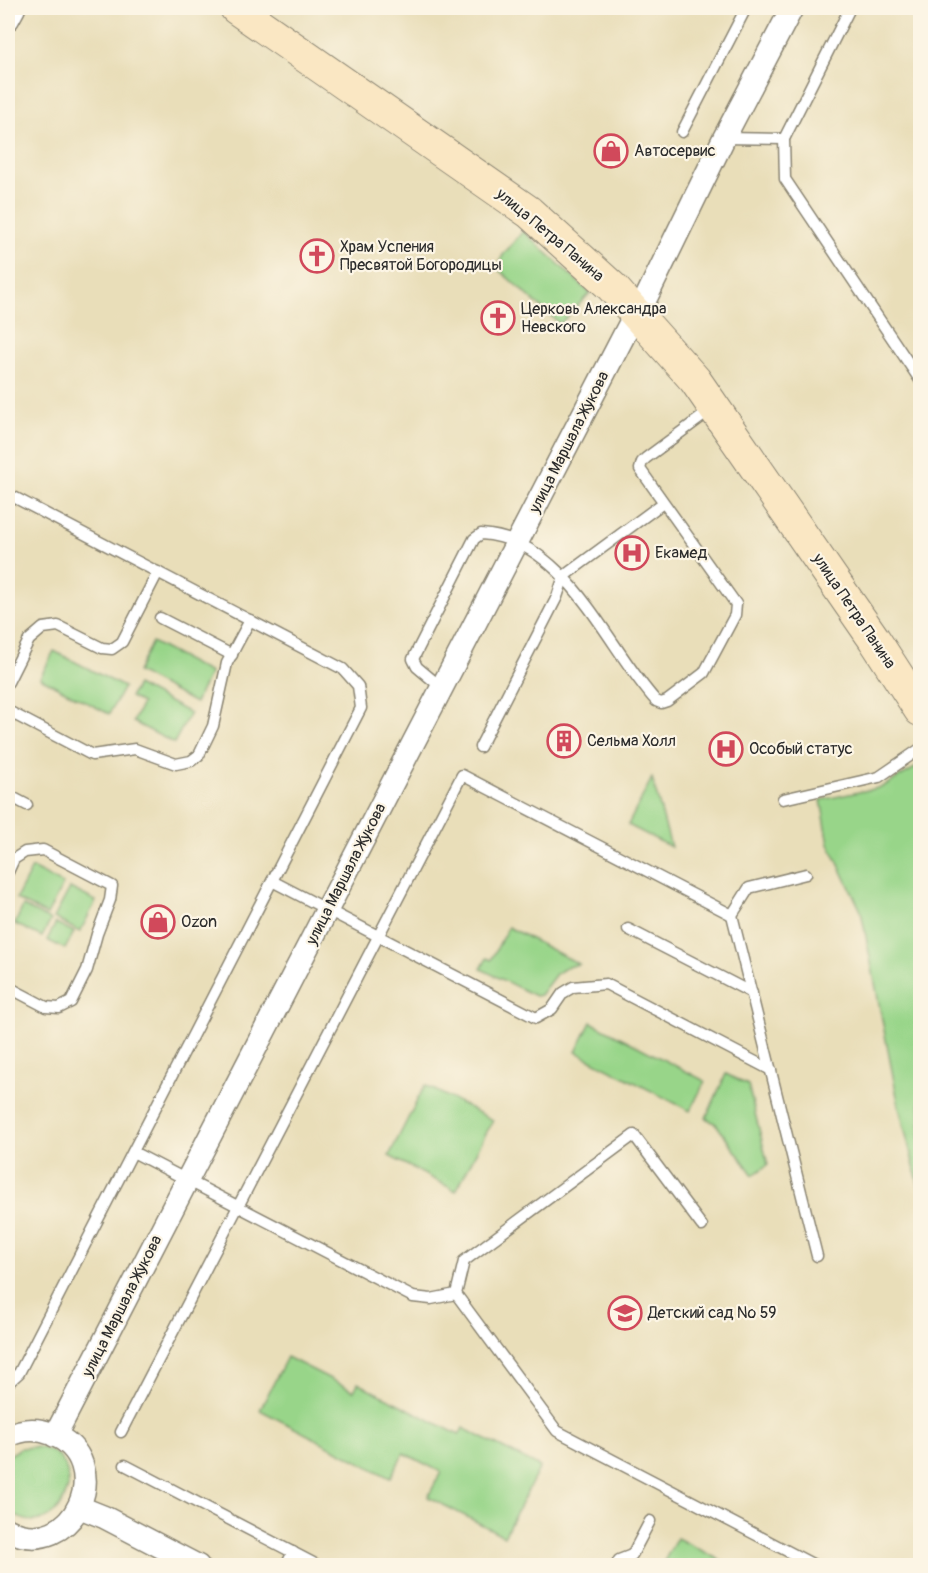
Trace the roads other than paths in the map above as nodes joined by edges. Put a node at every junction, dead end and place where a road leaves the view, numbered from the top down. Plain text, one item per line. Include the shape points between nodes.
1 (14, 8) edge
2 (236, 8) edge
3 (746, 8) edge
4 (792, 8) edge
5 (850, 8) edge
6 (8, 19) edge
7 (682, 132) dead end
8 (724, 138) junction
9 (784, 139) junction
10 (636, 312) junction
11 (921, 380) edge
12 (714, 408) junction
13 (8, 494) edge
14 (663, 503) junction
15 (518, 542) junction
16 (158, 572) junction
17 (564, 576) junction
18 (160, 618) dead end
19 (250, 620) junction
20 (231, 655) junction
21 (8, 682) edge
22 (442, 688) junction
23 (921, 710) edge
24 (8, 711) edge
25 (480, 747) dead end
26 (921, 749) edge
27 (8, 795) edge
28 (783, 799) dead end
29 (27, 805) dead end
30 (8, 872) edge
31 (806, 874) dead end
32 (272, 881) junction
33 (327, 910) junction
34 (732, 915) junction
35 (628, 929) dead end
36 (378, 936) junction
37 (8, 989) edge
38 (752, 993) junction
39 (771, 1070) junction
40 (133, 1152) junction
41 (188, 1180) junction
42 (237, 1206) junction
43 (702, 1226) dead end
44 (817, 1256) dead end
45 (456, 1294) junction
46 (8, 1383) edge
47 (121, 1432) dead end
48 (8, 1436) edge
49 (55, 1436) junction
50 (125, 1465) dead end
51 (79, 1507) junction
52 (650, 1521) dead end
53 (8, 1530) edge
54 (293, 1552) junction
55 (198, 1566) edge
56 (286, 1566) edge
57 (319, 1566) edge
58 (616, 1566) edge
59 (816, 1566) edge

1 - 6 street
2 - 10 main road, улица Петра Панина via 529,212
3 - 7 lane
4 - 8 street, улица Маршала Жукова
5 - 9 lane
8 - 9 lane
8 - 10 street, улица Маршала Жукова
9 - 11 lane via 785,179
10 - 12 main road, улица Петра Панина
10 - 15 street, улица Маршала Жукова
12 - 14 lane via 642,462 640,469
12 - 23 main road, улица Петра Панина
13 - 16 lane
14 - 17 lane
14 - 17 lane via 736,604 735,615 704,673 695,680 667,700 656,701
15 - 17 lane
15 - 22 street, улица Маршала Жукова
15 - 22 lane via 477,535 441,602 413,659
16 - 19 lane
16 - 21 lane via 122,642 112,650 58,626 43,628 29,640
17 - 25 lane
18 - 20 lane
19 - 20 lane
19 - 32 lane via 343,669 358,686 361,708
20 - 24 lane via 213,726 199,755 190,761 176,764 135,749 92,755
22 - 33 street, улица Маршала Жукова
26 - 28 lane via 879,777
27 - 29 lane
30 - 37 lane via 14,859 25,852 43,850 112,886 87,970 71,1002 59,1008 46,1007
31 - 34 lane via 749,888
32 - 33 lane
32 - 40 lane
33 - 36 lane
33 - 41 street, улица Маршала Жукова
34 - 36 lane via 462,775
34 - 38 lane
35 - 38 lane
36 - 39 lane via 536,1018 552,1009 563,993 573,987 606,984
36 - 42 lane
38 - 39 lane
39 - 44 lane
40 - 41 lane
40 - 46 lane via 19,1373
41 - 42 lane
41 - 49 street, улица Маршала Жукова
42 - 45 lane via 413,1296 430,1299
42 - 47 lane
43 - 45 lane via 634,1135 464,1261
45 - 59 lane via 557,1431
48 - 49 street via 31,1430
49 - 51 street via 72,1449 82,1467 85,1487
50 - 54 lane
51 - 53 street via 66,1523 48,1534 28,1536
51 - 55 street
52 - 58 lane via 632,1555 619,1560
54 - 56 lane
54 - 57 lane

